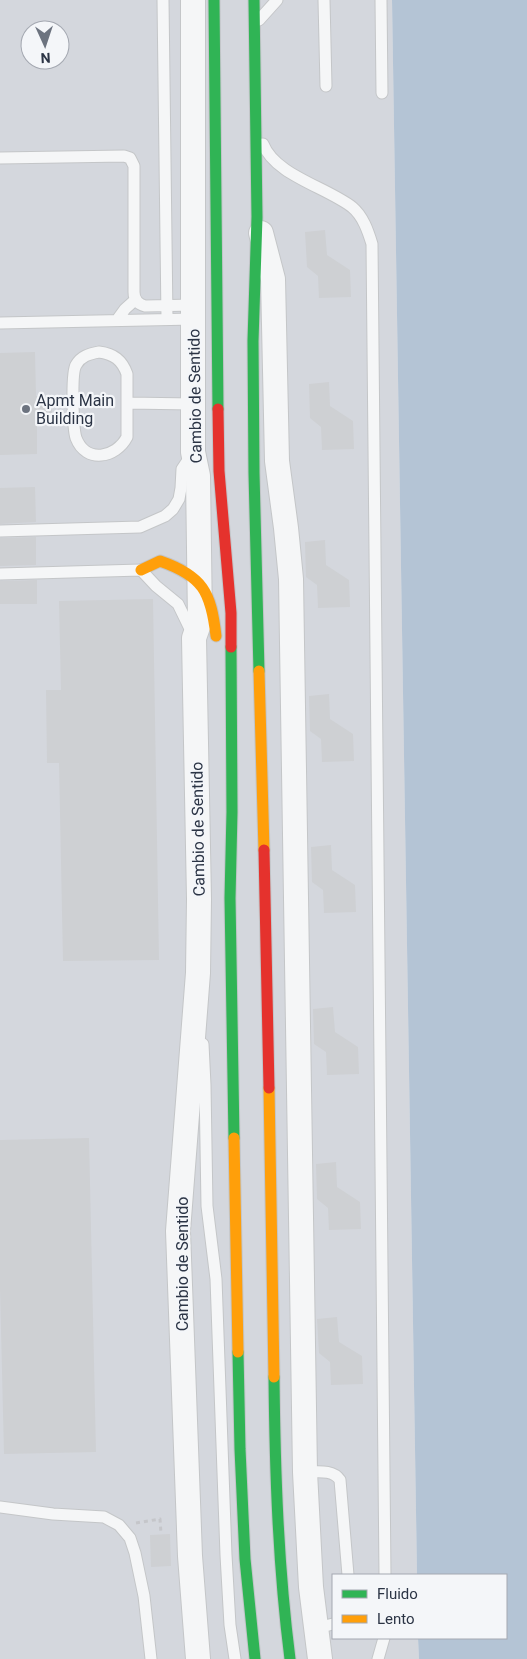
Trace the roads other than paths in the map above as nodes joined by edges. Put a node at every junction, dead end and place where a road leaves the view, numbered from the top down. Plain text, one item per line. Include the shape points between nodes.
1 (163, 0) edge
2 (193, 0) edge
3 (214, 0) edge
4 (254, 0) edge
5 (277, 0) edge
6 (324, 0) edge
7 (381, 0) edge
8 (254, 25) junction
9 (326, 86) dead end
10 (382, 93) dead end
11 (255, 111) junction
12 (0, 158) edge
13 (257, 217) junction
14 (135, 300) junction
15 (166, 306) junction
16 (194, 312) junction
17 (166, 319) junction
18 (118, 320) junction
19 (0, 323) edge
20 (128, 403) junction
21 (193, 404) junction
22 (193, 452) junction
23 (0, 531) edge
24 (141, 570) junction
25 (0, 574) edge
26 (199, 584) junction
27 (194, 638) junction
28 (216, 648) dead end
29 (220, 765) dead end
30 (232, 812) junction
31 (198, 973) junction
32 (305, 1472) junction
33 (0, 1507) edge
34 (348, 1574) edge
35 (385, 1574) edge
36 (384, 1639) edge
37 (323, 1641) edge
38 (151, 1659) edge
39 (198, 1659) edge
40 (235, 1659) edge
41 (255, 1659) edge
42 (290, 1659) edge
43 (378, 1659) edge

1 - 15 lane
2 - 16 street, Cambio de Sentido
3 - 30 main road via 219,470 230,613
4 - 8 main road
5 - 8 lane
6 - 9 lane
7 - 10 lane
8 - 11 main road
11 - 13 main road
11 - 35 lane via 261,140 277,164 353,208 365,225 372,244
12 - 14 lane via 130,158 134,166
13 - 32 street via 273,278 277,461 291,579
13 - 42 main road via 252,342 275,1453 283,1603
14 - 15 lane via 145,306
14 - 18 lane
15 - 16 lane
15 - 17 lane
16 - 17 lane
16 - 21 street, Cambio de Sentido
17 - 18 lane
18 - 19 lane
20 - 20 lane via 127,374 117,358 99,352 81,359 75,367 73,381 76,439 82,447 98,455 107,455 123,445 127,437
20 - 21 lane
21 - 22 street, Cambio de Sentido
22 - 23 lane via 182,470 179,499 173,509 140,527
22 - 26 street, Cambio de Sentido via 198,476
24 - 25 lane
24 - 26 main road via 160,561 188,573
24 - 27 lane via 178,604
26 - 27 street, Cambio de Sentido via 200,620
26 - 28 main road via 210,598
27 - 31 street, Cambio de Sentido
29 - 30 main road
30 - 41 main road via 230,898 240,1449 245,1559
31 - 39 street, Cambio de Sentido via 178,1231 190,1556
31 - 40 lane via 205,1085 207,1206 216,1279 226,1555
32 - 34 lane via 333,1473 340,1480
32 - 37 street via 311,1587
33 - 38 lane via 104,1517 119,1525 130,1538 136,1554
36 - 43 lane

